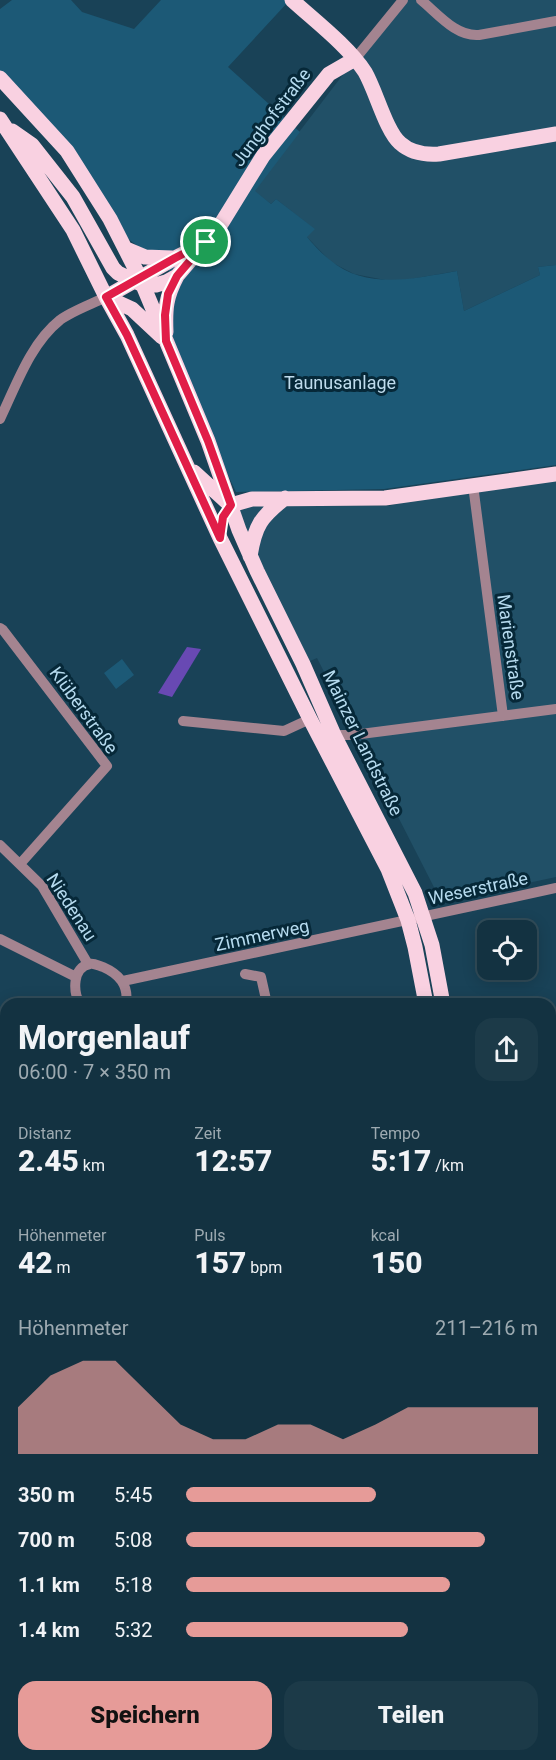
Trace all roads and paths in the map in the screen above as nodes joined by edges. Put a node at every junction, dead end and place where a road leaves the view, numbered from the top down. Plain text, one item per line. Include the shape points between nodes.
1 (292, 0) edge
2 (403, 0) edge
3 (421, 0) edge
4 (556, 21) edge
5 (355, 59) junction
6 (0, 78) edge
7 (4, 124) edge
8 (556, 134) edge
9 (206, 242) junction
10 (126, 249) junction
11 (175, 258) junction
12 (177, 276) junction
13 (138, 282) junction
14 (106, 297) junction
15 (124, 304) junction
16 (120, 321) junction
17 (166, 341) junction
18 (0, 419) edge
19 (189, 468) junction
20 (556, 474) edge
21 (472, 485) junction
22 (285, 498) junction
23 (231, 505) junction
24 (220, 538) junction
25 (250, 555) junction
26 (0, 628) edge
27 (556, 709) edge
28 (503, 716) junction
29 (310, 719) junction
30 (183, 721) dead end
31 (334, 735) junction
32 (0, 845) edge
33 (20, 864) junction
34 (556, 888) edge
35 (416, 919) junction
36 (0, 939) edge
37 (88, 964) junction
38 (244, 974) dead end
39 (76, 977) junction
40 (123, 981) junction
41 (78, 998) edge
42 (126, 998) edge
43 (266, 998) edge
44 (425, 998) edge
45 (442, 998) edge

1 - 5 main road
2 - 5 street, Junghofstraße
3 - 4 street via 467,35
5 - 8 main road via 374,88 393,135 412,151 439,154
5 - 9 main road, Junghofstraße via 328,74 263,156
6 - 10 main road via 67,151
7 - 13 main road via 32,145 73,197 118,273
7 - 14 main road via 73,230
9 - 11 main road, Junghofstraße
9 - 12 main road, Junghofstraße
10 - 11 main road via 145,257
10 - 13 main road
11 - 13 main road, Junghofstraße
12 - 13 main road via 156,285
12 - 17 main road via 168,294
13 - 14 main road, Junghofstraße
13 - 15 main road
13 - 17 main road
14 - 15 main road
14 - 16 main road
14 - 18 street via 61,319 44,336
15 - 16 main road
15 - 17 main road
16 - 19 main road
17 - 23 main road
19 - 23 main road
19 - 24 main road, Mainzer Landstraße
20 - 21 main road
21 - 22 main road via 385,498
21 - 28 street, Marienstraße
22 - 23 main road via 252,499
22 - 25 main road via 260,523
23 - 24 main road via 223,517
23 - 25 main road, Mainzer Landstraße
24 - 29 main road, Mainzer Landstraße
25 - 31 main road, Mainzer Landstraße
26 - 33 street, Klüberstraße via 107,766
27 - 28 street
28 - 31 street, Marienstraße
29 - 30 street via 284,731
29 - 35 main road, Mainzer Landstraße
31 - 35 main road, Mainzer Landstraße via 416,893
32 - 33 street, Niedenau
33 - 37 street, Niedenau via 42,886
34 - 35 street, Weserstraße
35 - 40 street, Zimmerweg
35 - 44 main road, Mainzer Landstraße via 415,947
35 - 45 main road, Mainzer Landstraße via 432,945
36 - 39 street
37 - 39 street
37 - 40 street via 96,964
38 - 43 street via 261,976
39 - 41 street
40 - 42 street

